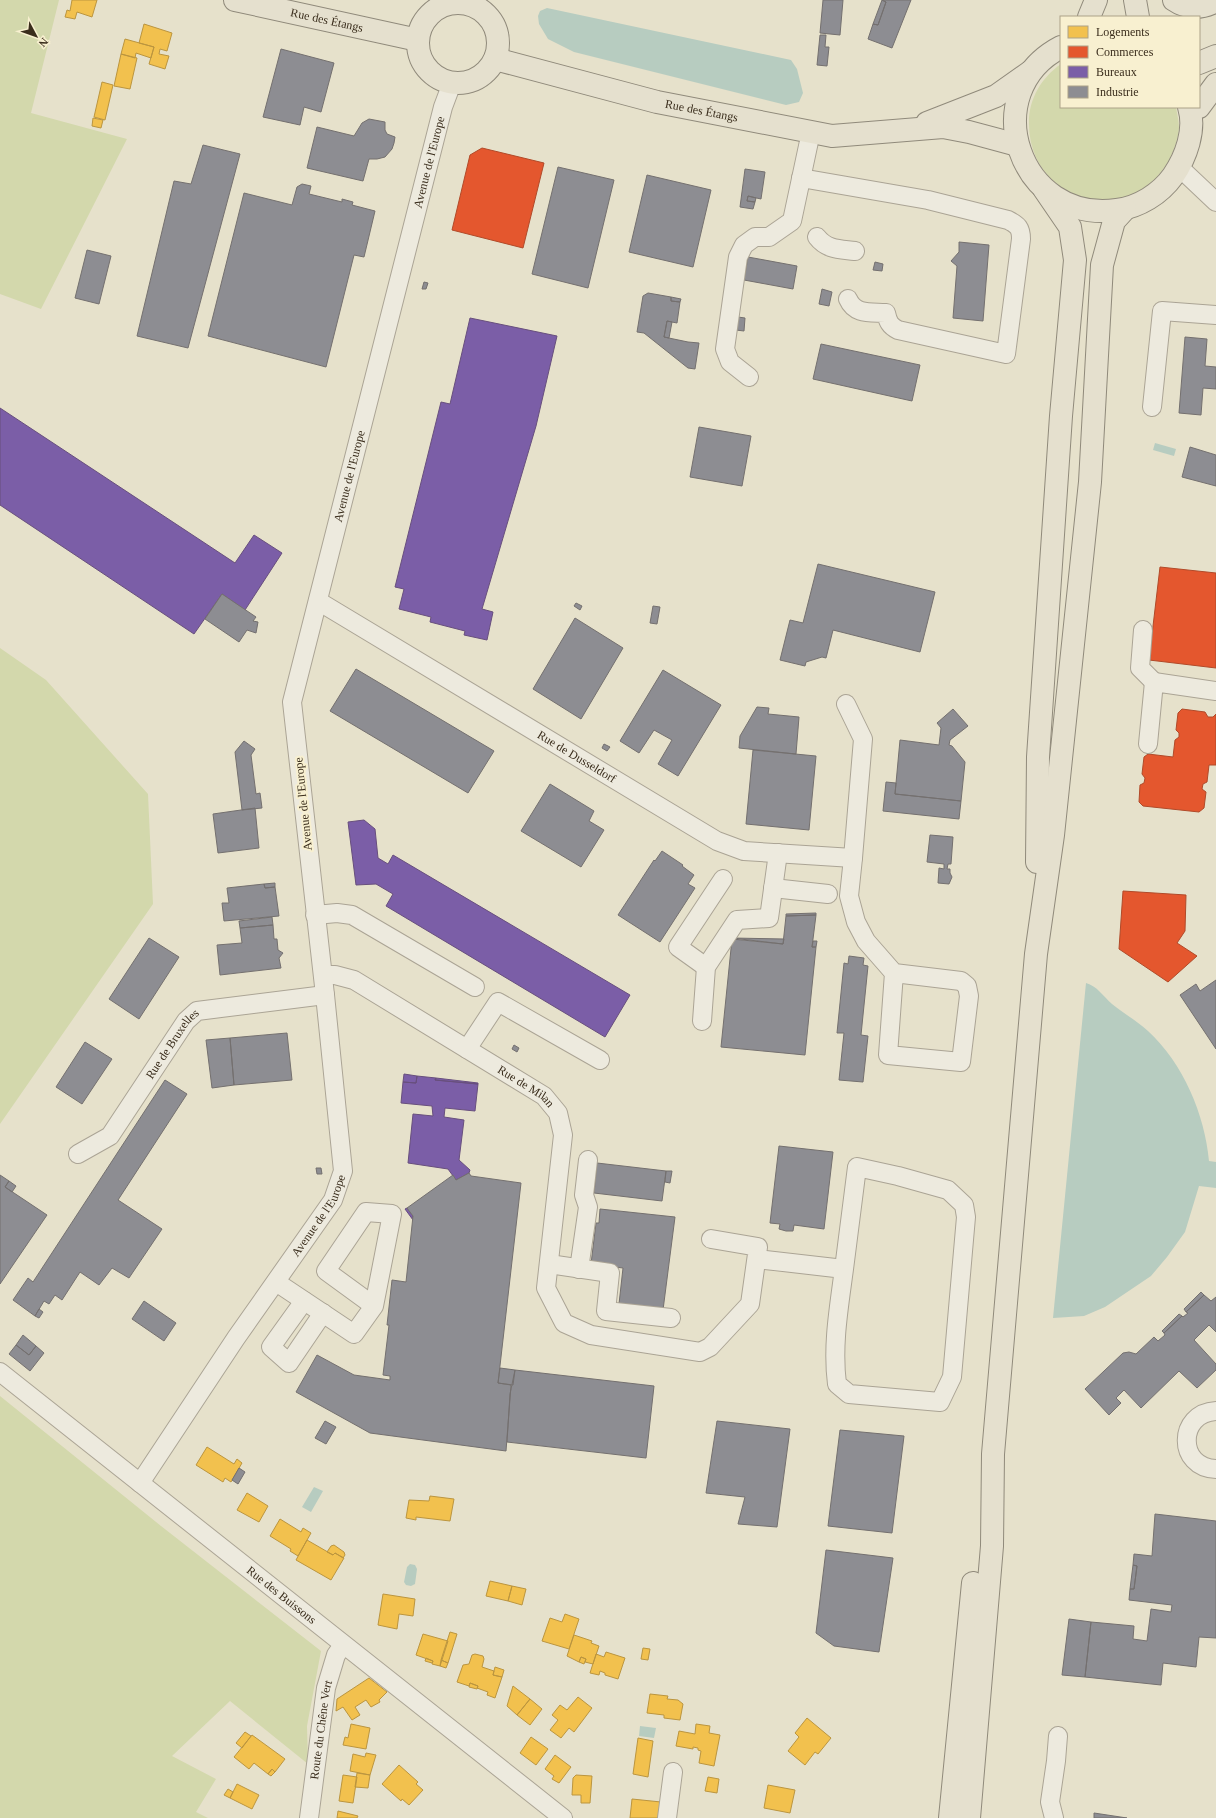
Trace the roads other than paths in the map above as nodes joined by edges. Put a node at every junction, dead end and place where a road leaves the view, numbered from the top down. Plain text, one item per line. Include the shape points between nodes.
1 (235, 0) edge
2 (1096, 0) edge
3 (1136, 0) edge
4 (1174, 0) edge
5 (1216, 1) edge
6 (456, 2) edge
7 (1089, 16) edge
8 (1138, 16) edge
9 (418, 40) junction
10 (1060, 48) edge
11 (1216, 56) edge
12 (496, 59) junction
13 (1200, 63) edge
14 (1034, 69) junction
15 (452, 83) junction
16 (1216, 84) edge
17 (1200, 106) edge
18 (1189, 108) edge
19 (1199, 108) edge
20 (910, 129) junction
21 (811, 132) junction
22 (1190, 135) junction
23 (1018, 145) junction
24 (1179, 167) junction
25 (801, 178) junction
26 (1044, 189) junction
27 (1216, 202) edge
28 (1125, 209) junction
29 (817, 237) dead end
30 (855, 251) dead end
31 (848, 299) dead end
32 (1216, 315) edge
33 (750, 377) dead end
34 (1152, 407) dead end
35 (318, 601) junction
36 (1143, 630) dead end
37 (1154, 682) junction
38 (1216, 691) edge
39 (846, 704) dead end
40 (1148, 744) dead end
41 (778, 853) junction
42 (853, 858) junction
43 (723, 879) dead end
44 (773, 888) junction
45 (828, 894) dead end
46 (316, 915) junction
47 (1036, 954) junction
48 (706, 967) junction
49 (894, 973) junction
50 (323, 975) junction
51 (475, 987) dead end
52 (325, 995) junction
53 (702, 1021) dead end
54 (468, 1049) junction
55 (600, 1060) dead end
56 (78, 1154) dead end
57 (588, 1160) dead end
58 (711, 1239) dead end
59 (757, 1259) junction
60 (549, 1264) junction
61 (579, 1268) junction
62 (844, 1269) junction
63 (276, 1282) junction
64 (304, 1301) junction
65 (374, 1306) junction
66 (323, 1313) junction
67 (671, 1318) dead end
68 (0, 1372) edge
69 (1216, 1411) edge
70 (993, 1454) junction
71 (1216, 1470) edge
72 (140, 1483) junction
73 (342, 1645) junction
74 (1058, 1736) dead end
75 (673, 1772) dead end
76 (309, 1818) edge
77 (564, 1818) edge
78 (667, 1818) edge
79 (950, 1818) edge
80 (969, 1818) edge
81 (1054, 1818) edge

1 - 9 main road, Rue des Étangs
2 - 7 main road
3 - 8 main road
4 - 5 main road via 1192,8
6 - 9 main road via 432,11 424,20
6 - 12 main road via 474,6 490,17 499,42
9 - 15 main road via 420,58 428,71 440,80
10 - 14 main road via 1052,52
11 - 13 main road
12 - 15 main road via 481,76 469,82
12 - 21 main road, Rue des Étangs via 657,102
14 - 20 main road, Rue des Étangs via 996,96
14 - 23 main road via 1019,97 1015,129
15 - 35 street, Avenue de l'Europe via 442,107
16 - 17 main road
18 - 22 main road
19 - 22 main road
20 - 21 main road, Rue des Étangs via 832,136
20 - 23 main road, Rue des Étangs via 943,127
21 - 25 street
22 - 24 main road
23 - 26 main road via 1023,161
24 - 27 street
24 - 28 main road via 1169,182 1156,194
25 - 31 street via 928,200 1008,220 1017,224 1021,230 1006,354 898,330 892,327 886,313 859,311 852,307
25 - 33 street via 792,221 769,237 755,237 744,244 738,257 725,349 730,362
26 - 28 main road via 1061,201 1082,209 1103,212
26 - 47 main road via 1070,227 1075,260 1061,416 1038,757
28 - 47 main road via 1114,221 1102,265 1084,548 1053,835
29 - 30 street via 822,244 831,248
32 - 34 street via 1162,311
35 - 41 street, Rue de Dusseldorf via 717,841 744,851
35 - 46 street, Avenue de l'Europe via 292,702
36 - 37 street via 1140,668
37 - 38 street
37 - 40 street
39 - 42 street via 863,739
41 - 42 street, Rue de Dusseldorf
41 - 44 street
42 - 49 street via 849,896 856,922 866,941
43 - 48 street via 678,947
44 - 45 street
44 - 48 street via 769,918 736,920
46 - 50 street, Avenue de l'Europe
46 - 51 street via 352,915
47 - 70 main road
48 - 53 street
49 - 49 street via 961,981 967,986 969,996 961,1062 888,1055
50 - 52 street, Avenue de l'Europe
50 - 54 street, Rue de Milan via 336,975 354,980
52 - 56 street, Rue de Bruxelles via 197,1011 186,1021 110,1136
52 - 63 street, Avenue de l'Europe via 343,1172 333,1200
54 - 55 street via 498,1002
54 - 60 street, Rue de Milan via 544,1096 558,1114 563,1135
57 - 61 street via 584,1195 588,1207
58 - 59 street via 758,1247
59 - 60 street, Rue de Milan via 750,1304 710,1347 700,1352 591,1335 564,1323 546,1288
59 - 62 street
60 - 61 street
61 - 67 street via 610,1273 606,1311
62 - 62 street via 837,1331 837,1384 849,1394 940,1402 952,1377 966,1217 964,1205 948,1190 857,1167
63 - 64 street
63 - 72 street, Avenue de l'Europe
64 - 66 street
64 - 66 street via 271,1347 289,1363
65 - 65 street via 326,1271 366,1212 392,1214
65 - 66 street via 354,1334
68 - 72 street, Rue des Buissons
69 - 71 street via 1205,1413 1195,1420 1187,1439 1189,1451 1195,1460 1205,1468
70 - 79 main road via 976,1560
70 - 80 main road via 992,1546
72 - 73 street, Rue des Buissons
73 - 76 street, Route du Chêne Vert via 336,1655 326,1688
73 - 77 street, Rue des Buissons
74 - 81 street via 1050,1802
75 - 78 street

